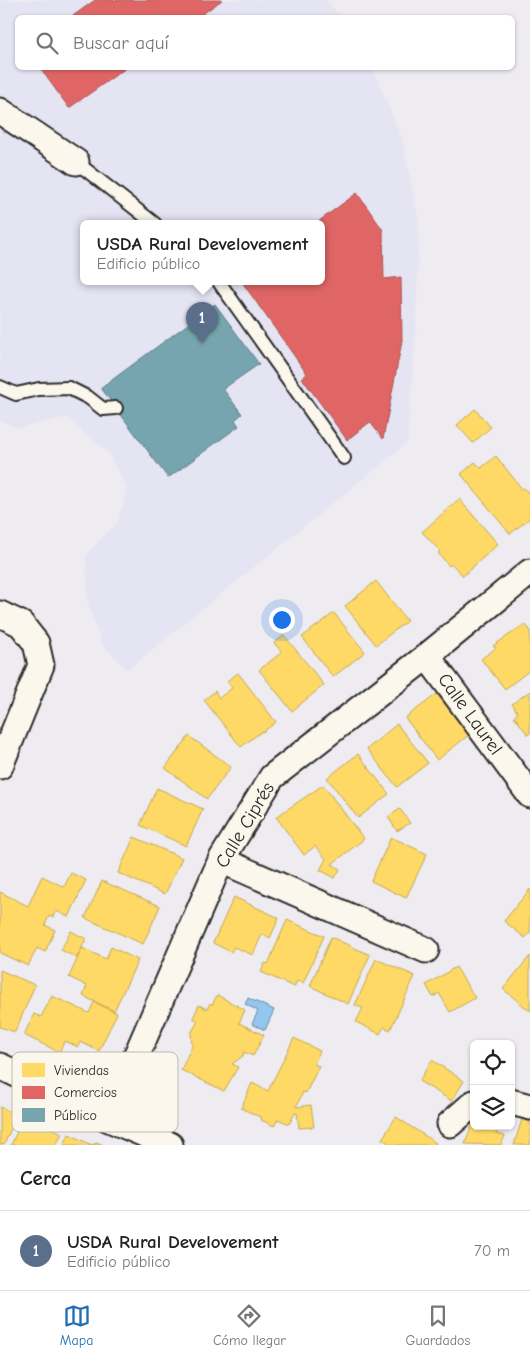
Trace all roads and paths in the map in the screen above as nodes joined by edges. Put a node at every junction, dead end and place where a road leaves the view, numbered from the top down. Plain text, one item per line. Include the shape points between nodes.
1 (0, 110) edge
2 (76, 162) joint
3 (150, 220) edge
4 (221, 285) edge
5 (0, 387) edge
6 (116, 408) dead end
7 (344, 458) dead end
8 (530, 572) edge
9 (0, 614) edge
10 (427, 656) junction
11 (0, 766) edge
12 (530, 795) edge
13 (221, 860) junction
14 (426, 950) dead end
15 (138, 1052) edge
16 (0, 1066) edge
17 (12, 1072) edge
18 (515, 1103) edge
19 (470, 1106) edge
20 (530, 1107) edge
21 (450, 1124) dead end
22 (141, 1132) edge
23 (170, 1145) edge

1 - 2 street
2 - 3 lane
4 - 7 lane
5 - 6 lane via 16,394 69,388 103,409
8 - 10 street, Calle Ciprés
9 - 11 street via 26,630 36,643 41,665
10 - 12 street, Calle Laurel
10 - 13 street, Calle Ciprés via 272,777
13 - 14 street
13 - 15 street, Calle Ciprés
16 - 17 street
18 - 20 street
19 - 21 street
22 - 23 street

